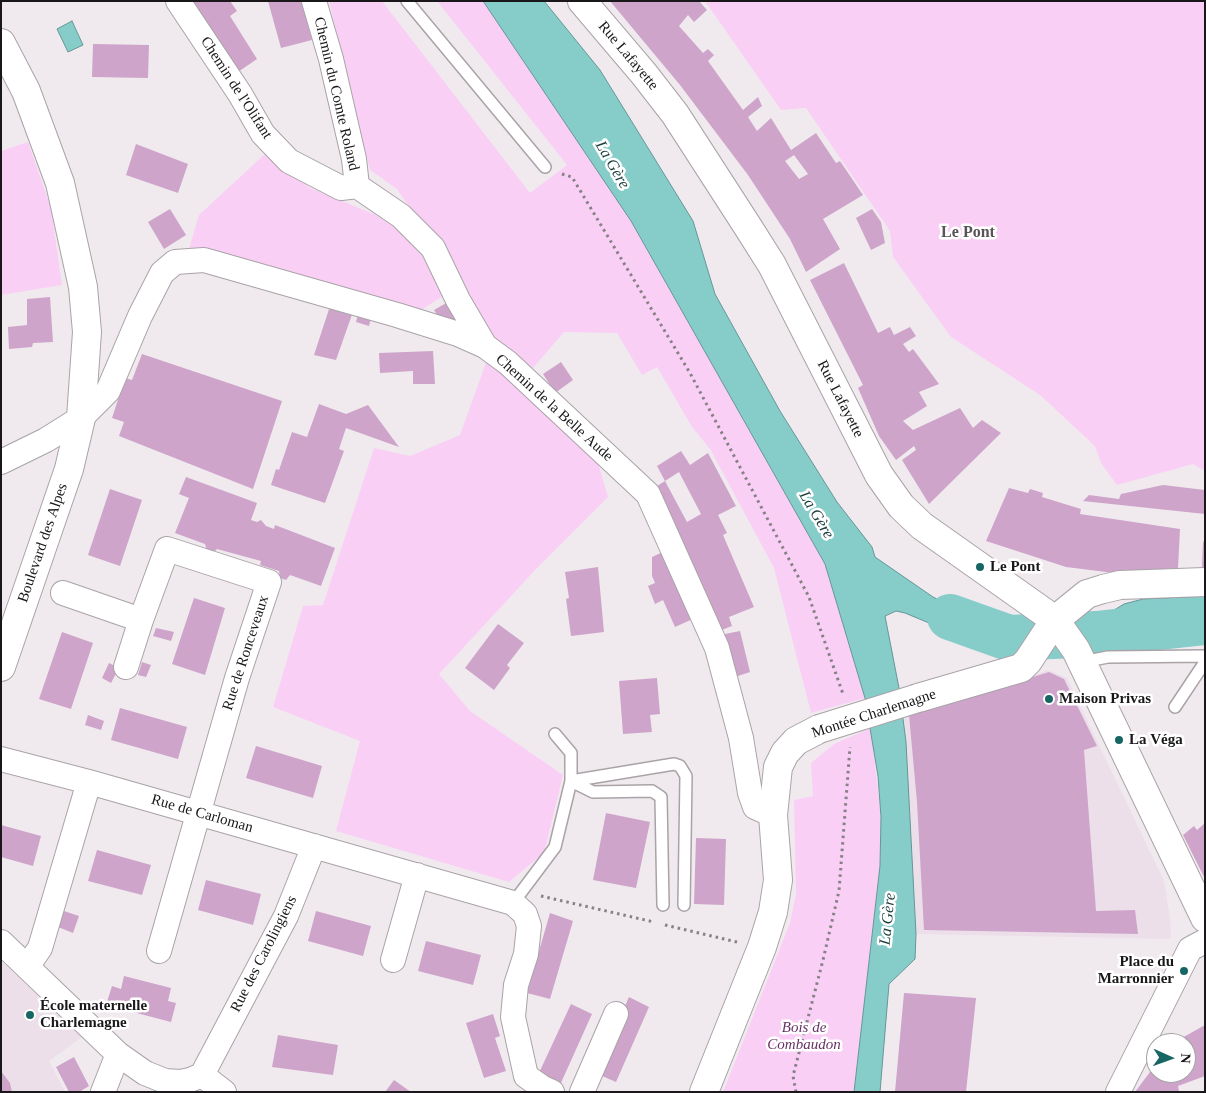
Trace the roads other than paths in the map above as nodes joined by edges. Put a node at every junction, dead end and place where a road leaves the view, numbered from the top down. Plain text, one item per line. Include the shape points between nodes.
1 (178, 1) edge
2 (314, 1) edge
3 (407, 1) edge
4 (582, 1) edge
5 (1, 43) edge
6 (545, 167) road end
7 (356, 186) junction
8 (485, 346) junction
9 (81, 418) junction
10 (1, 462) edge
11 (1205, 582) edge
12 (63, 593) dead end
13 (141, 620) junction
14 (1054, 620) junction
15 (1079, 656) junction
16 (1205, 656) edge
17 (1205, 662) edge
18 (1, 667) edge
19 (126, 667) dead end
20 (1175, 707) dead end
21 (554, 734) dead end
22 (1, 759) edge
23 (571, 781) junction
24 (89, 782) junction
25 (198, 813) junction
26 (774, 815) junction
27 (314, 846) junction
28 (417, 875) junction
29 (518, 897) junction
30 (663, 905) dead end
31 (684, 906) dead end
32 (1205, 918) edge
33 (1205, 941) edge
34 (1, 942) edge
35 (159, 951) dead end
36 (393, 960) dead end
37 (27, 967) junction
38 (616, 1014) dead end
39 (118, 1054) junction
40 (202, 1075) junction
41 (104, 1092) edge
42 (224, 1092) edge
43 (552, 1092) edge
44 (582, 1092) edge
45 (704, 1092) edge
46 (1118, 1092) edge

1 - 7 street, Chemin de l'Olifant via 263,134 289,161 322,180 341,188
2 - 7 street, Chemin du Comte Roland via 354,159
3 - 6 lane
4 - 14 street, Rue Lafayette via 675,114 744,220 772,265 879,475 901,506 922,526
5 - 9 street, Boulevard des Alpes via 26,91 46,142 71,225 87,313
7 - 8 street, Chemin de l'Olifant via 401,216 433,248
8 - 9 street, Chemin de la Belle Aude via 406,318 204,260 175,262 162,273 108,391
8 - 26 street, Chemin de la Belle Aude via 508,363 648,494 717,648 755,807
9 - 10 street, Chemin de la Belle Aude
9 - 18 street, Boulevard des Alpes via 69,469
11 - 14 street via 1120,585 1087,594
12 - 13 street
13 - 19 street, Rue de Ronceveaux
13 - 25 street, Rue de Ronceveaux via 166,549 269,582
14 - 15 street, Rue Lafayette
14 - 26 street, Montée Charlemagne, bridge via 1021,668 819,729 796,741 778,768
15 - 16 lane
15 - 32 street, Rue Lafayette
17 - 20 lane
21 - 23 lane via 571,753
22 - 24 street, Rue de Carloman
23 - 29 lane via 555,847
23 - 30 lane via 593,792 652,791 661,797
23 - 31 lane via 674,764 680,766 686,776
24 - 25 street, Rue de Carloman
24 - 37 street via 40,948
25 - 27 street, Rue de Carloman
25 - 35 street
26 - 45 street, Montée Charlemagne via 778,880 773,912 762,948
27 - 28 street
27 - 40 street, Rue des Carolingiens via 286,916
28 - 29 street
28 - 36 street
29 - 43 street via 529,926 526,954 516,985 513,1017 526,1076
33 - 46 street via 1190,949
34 - 37 street
37 - 39 street
38 - 44 street
39 - 40 street via 145,1073 165,1081 180,1082
39 - 41 street
40 - 42 street

